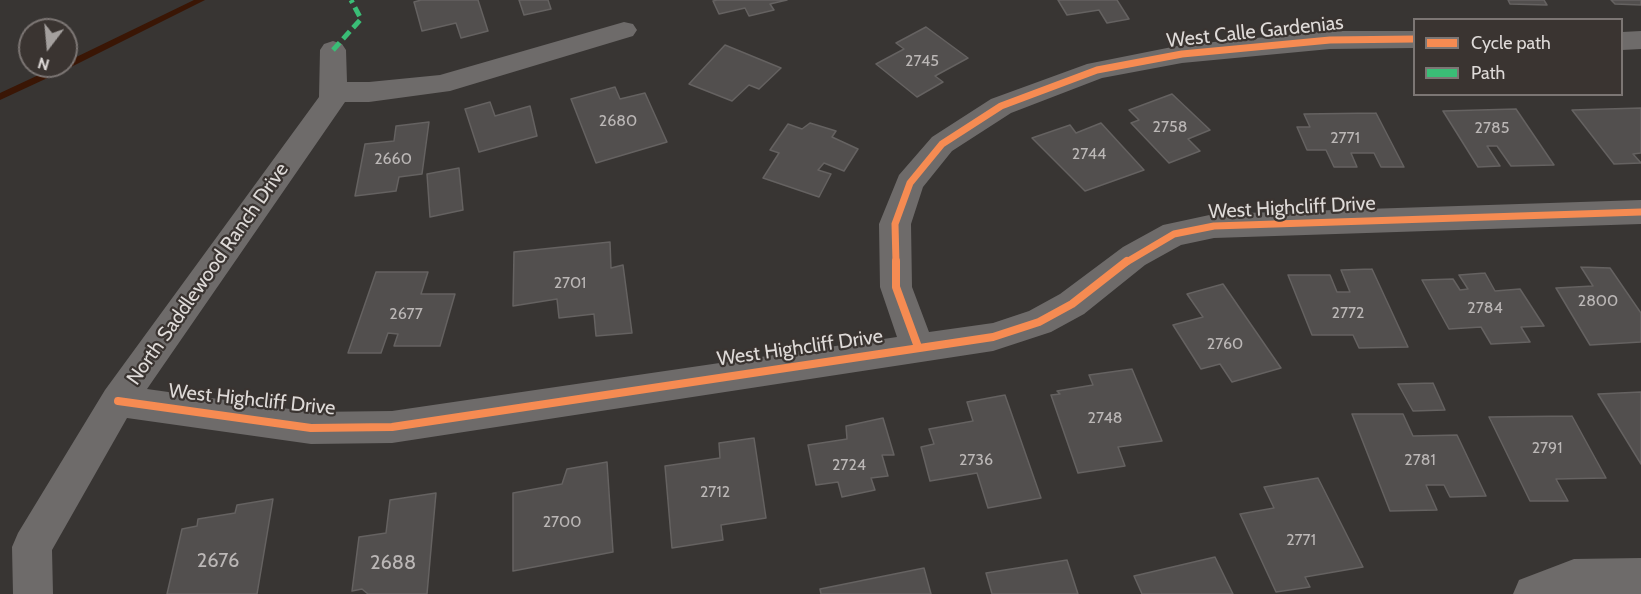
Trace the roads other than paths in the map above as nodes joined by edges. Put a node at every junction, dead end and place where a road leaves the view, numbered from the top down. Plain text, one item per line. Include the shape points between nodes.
1 (624, 30) dead end
2 (1413, 39) edge
3 (1641, 40) edge
4 (1623, 41) edge
5 (333, 50) dead end
6 (333, 92) junction
7 (1641, 212) edge
8 (918, 347) junction
9 (118, 401) junction
10 (1641, 578) edge
11 (33, 594) edge
12 (1533, 594) edge

1 - 6 street via 440,84
2 - 8 street, West Calle Gardenias via 1330,40 1182,54 1096,70 1001,106 942,144 910,183 895,224 896,287
3 - 4 street
5 - 6 street, North Saddlewood Ranch Drive
6 - 9 street, North Saddlewood Ranch Drive via 333,98
7 - 8 street, West Highcliff Drive via 1214,226 1174,234 1134,255 1072,304 1039,322 993,337
8 - 9 street, West Highcliff Drive via 392,427 311,428
9 - 11 street, North Saddlewood Ranch Drive via 32,547
10 - 12 street via 1574,579

